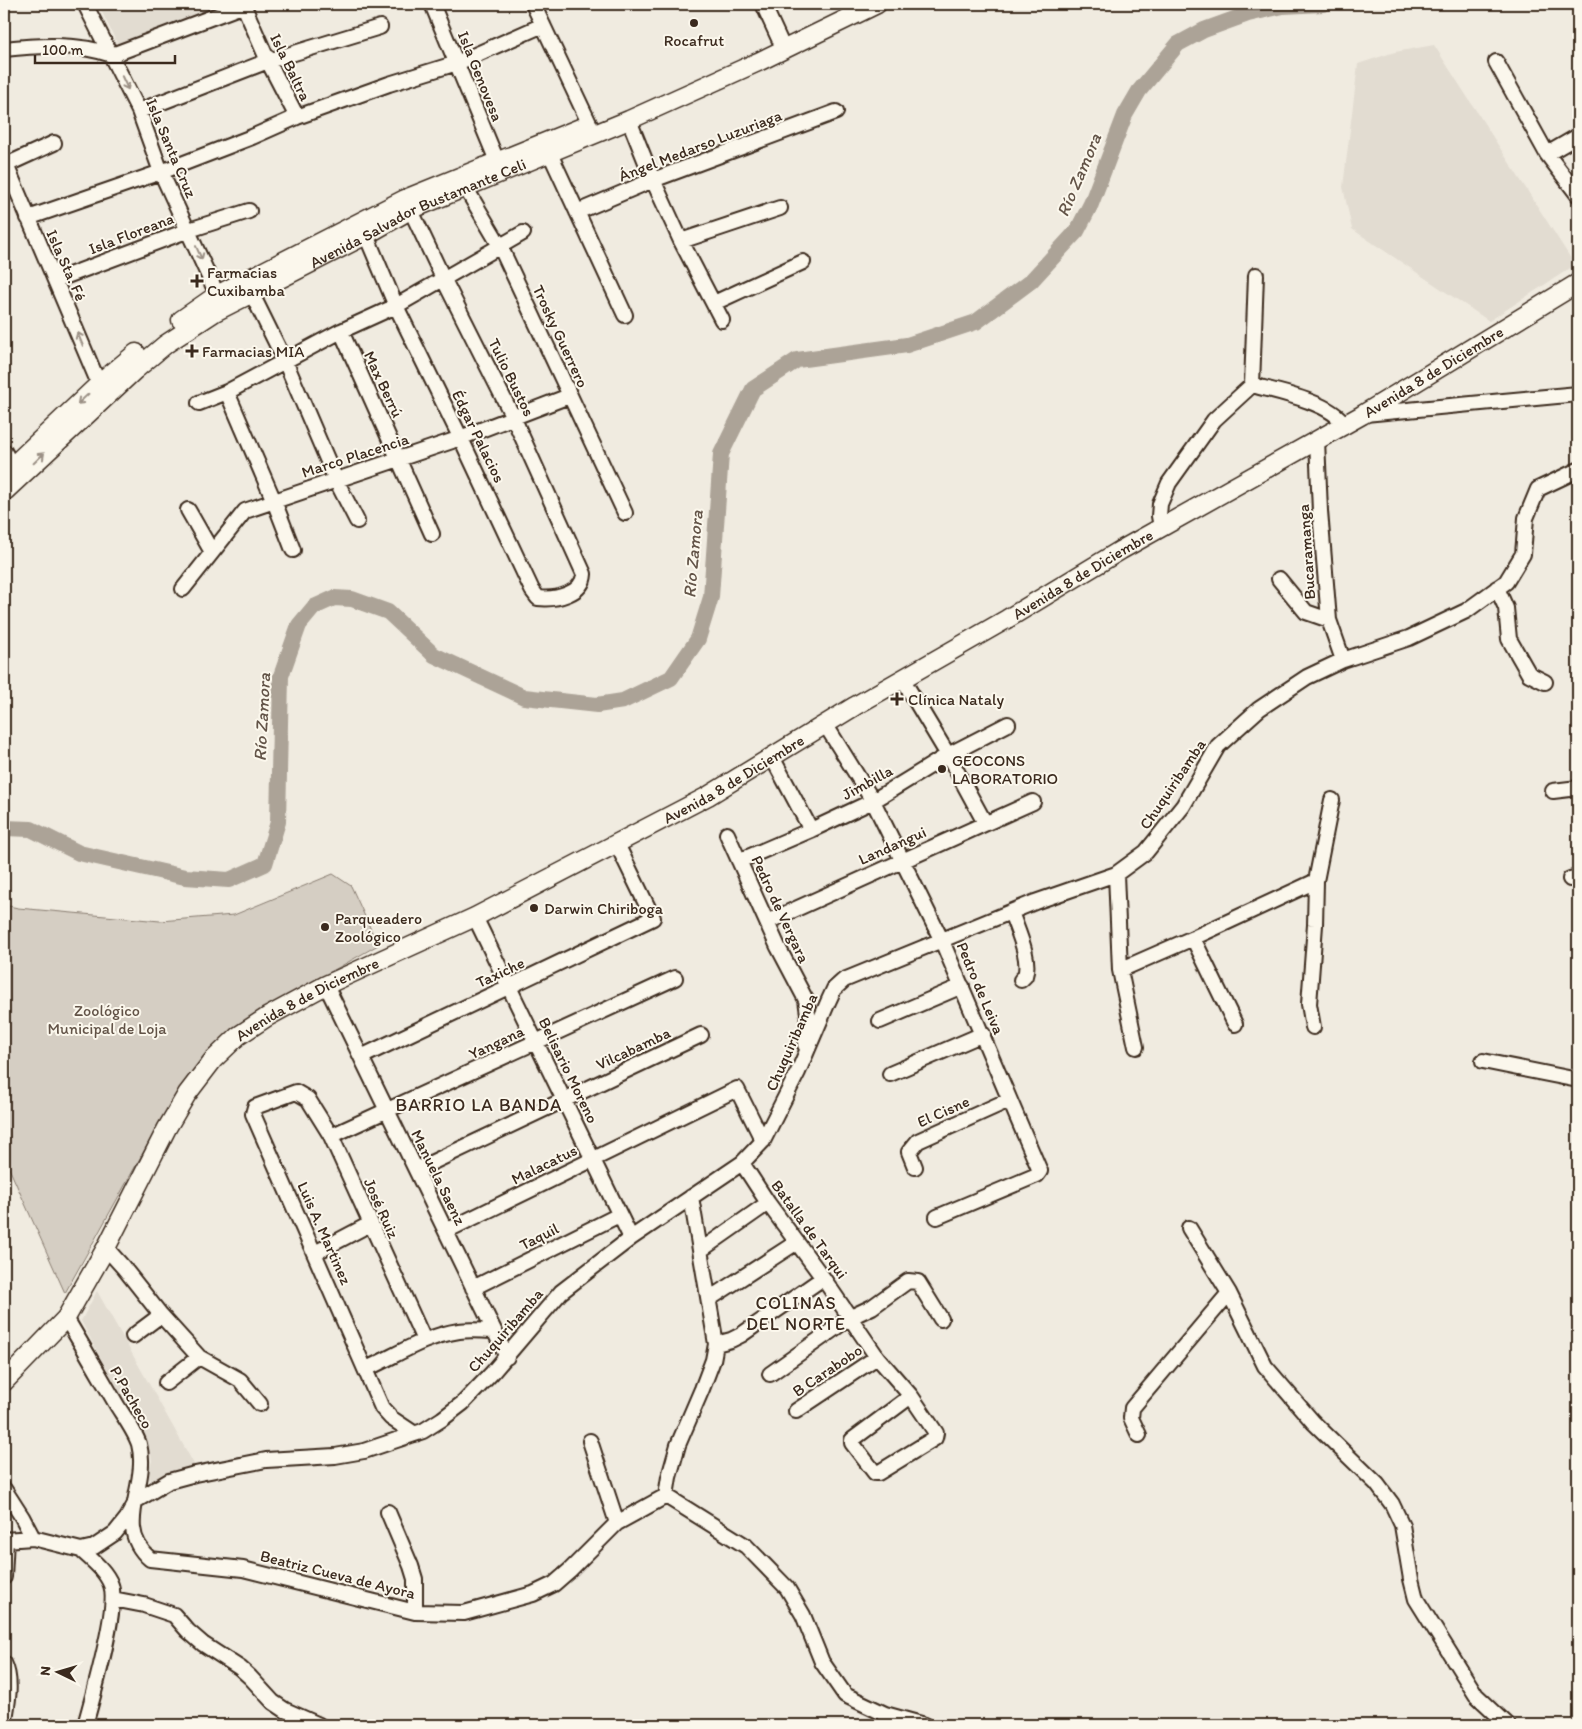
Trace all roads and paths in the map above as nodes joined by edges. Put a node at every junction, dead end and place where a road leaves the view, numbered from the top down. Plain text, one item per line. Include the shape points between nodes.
1 (84, 4) edge
2 (244, 4) edge
3 (432, 4) edge
4 (533, 4) edge
5 (763, 4) edge
6 (877, 4) edge
7 (851, 7) edge
8 (543, 25) junction
9 (380, 27) dead end
10 (780, 41) junction
11 (4, 49) edge
12 (112, 55) junction
13 (268, 61) junction
14 (1496, 62) dead end
15 (457, 63) junction
16 (706, 80) junction
17 (139, 111) junction
18 (836, 112) dead end
19 (297, 117) junction
20 (629, 120) junction
21 (590, 125) junction
22 (1578, 136) edge
23 (54, 144) dead end
24 (547, 148) junction
25 (1547, 154) junction
26 (497, 161) junction
27 (5, 163) edge
28 (162, 172) junction
29 (654, 180) junction
30 (462, 183) junction
31 (1578, 195) edge
32 (408, 204) junction
33 (780, 208) dead end
34 (249, 211) dead end
35 (577, 212) junction
36 (28, 218) junction
37 (189, 230) junction
38 (523, 232) dead end
39 (366, 235) junction
40 (681, 241) junction
41 (500, 246) junction
42 (804, 262) dead end
43 (1256, 275) dead end
44 (443, 278) junction
45 (56, 280) junction
46 (1578, 283) edge
47 (248, 288) junction
48 (220, 301) junction
49 (714, 303) junction
50 (396, 306) junction
51 (625, 315) dead end
52 (722, 320) dead end
53 (341, 331) junction
54 (284, 361) junction
55 (1252, 385) junction
56 (103, 389) junction
57 (227, 392) junction
58 (1578, 394) edge
59 (569, 396) junction
60 (199, 404) dead end
61 (1362, 415) junction
62 (514, 419) junction
63 (1344, 424) junction
64 (460, 437) junction
65 (1317, 440) junction
66 (399, 459) junction
67 (6, 464) edge
68 (1578, 470) edge
69 (336, 480) junction
70 (4, 492) edge
71 (274, 501) junction
72 (188, 510) dead end
73 (625, 512) dead end
74 (357, 521) dead end
75 (1161, 527) junction
76 (432, 534) dead end
77 (293, 550) dead end
78 (212, 552) junction
79 (584, 574) joint
80 (1279, 579) dead end
81 (1497, 588) junction
82 (183, 589) dead end
83 (1329, 620) junction
84 (1343, 660) junction
85 (902, 680) junction
86 (1545, 682) dead end
87 (825, 724) junction
88 (1008, 724) dead end
89 (948, 756) junction
90 (772, 757) junction
91 (1578, 788) edge
92 (1553, 791) dead end
93 (1332, 800) dead end
94 (872, 801) junction
95 (1033, 802) dead end
96 (985, 822) junction
97 (812, 830) junction
98 (727, 834) dead end
99 (617, 844) junction
100 (902, 859) junction
101 (739, 861) junction
102 (1116, 874) junction
103 (1316, 880) junction
104 (1011, 912) junction
105 (475, 917) junction
106 (766, 922) junction
107 (1193, 938) junction
108 (942, 941) junction
109 (1120, 970) junction
110 (675, 978) dead end
111 (1021, 980) dead end
112 (326, 985) junction
113 (962, 986) junction
114 (509, 987) junction
115 (880, 1021) dead end
116 (1235, 1024) dead end
117 (1312, 1027) dead end
118 (983, 1034) junction
119 (701, 1035) dead end
120 (536, 1043) junction
121 (1136, 1047) dead end
122 (361, 1057) junction
123 (803, 1058) junction
124 (1483, 1061) dead end
125 (890, 1074) dead end
126 (1578, 1080) edge
127 (303, 1095) joint
128 (564, 1100) junction
129 (1010, 1100) junction
130 (387, 1111) junction
131 (331, 1136) junction
132 (763, 1141) junction
133 (593, 1160) junction
134 (742, 1163) junction
135 (915, 1167) dead end
136 (416, 1170) junction
137 (691, 1197) junction
138 (768, 1203) junction
139 (619, 1215) junction
140 (937, 1217) dead end
141 (370, 1224) junction
142 (1189, 1228) dead end
143 (446, 1231) junction
144 (631, 1238) junction
145 (797, 1242) junction
146 (106, 1248) junction
147 (700, 1250) junction
148 (315, 1253) junction
149 (823, 1278) junction
150 (473, 1288) junction
151 (1229, 1293) junction
152 (709, 1299) junction
153 (161, 1316) junction
154 (851, 1317) junction
155 (66, 1318) junction
156 (941, 1319) dead end
157 (494, 1331) junction
158 (133, 1336) dead end
159 (424, 1340) junction
160 (716, 1344) junction
161 (199, 1357) junction
162 (507, 1357) junction
163 (878, 1357) junction
164 (366, 1369) junction
165 (770, 1374) dead end
166 (4, 1382) edge
167 (166, 1383) dead end
168 (911, 1396) junction
169 (260, 1404) dead end
170 (796, 1411) dead end
171 (415, 1434) junction
172 (1139, 1435) dead end
173 (590, 1441) dead end
174 (4, 1489) edge
175 (666, 1496) junction
176 (137, 1500) junction
177 (388, 1512) dead end
178 (617, 1522) junction
179 (33, 1538) junction
180 (5, 1540) edge
181 (81, 1550) junction
182 (4, 1577) edge
183 (113, 1599) junction
184 (415, 1612) junction
185 (4, 1663) edge
186 (4, 1725) edge
187 (85, 1725) edge
188 (319, 1725) edge
189 (925, 1725) edge
190 (1508, 1725) edge

1 - 12 street, Isla Santa Cruz
2 - 12 street
2 - 13 street, Isla Baltra
3 - 15 street, Isla Genovesa
4 - 8 street
5 - 10 street
6 - 7 main road, Avenida Salvador Bustamante Celi
7 - 10 main road, Avenida Salvador Bustamante Celi
7 - 16 main road, Avenida Salvador Bustamante Celi
8 - 15 street
8 - 21 street
9 - 13 street
10 - 16 main road, Avenida Salvador Bustamante Celi
11 - 12 street via 67,46
12 -> 17 street, Isla Santa Cruz
13 - 17 street
13 - 19 street, Isla Baltra
14 - 25 street
15 - 19 street
15 - 26 street, Isla Genovesa
16 - 20 main road, Avenida Salvador Bustamante Celi
16 - 21 main road, Avenida Salvador Bustamante Celi
17 - 28 street, Isla Santa Cruz
18 - 29 street, Ángel Medarso Luzuriaga
19 - 28 street
20 - 24 main road, Avenida Salvador Bustamante Celi
20 - 29 street
21 - 24 main road, Avenida Salvador Bustamante Celi
22 - 25 street
23 - 27 street
24 - 26 main road, Avenida Salvador Bustamante Celi
24 - 30 main road, Avenida Salvador Bustamante Celi
24 - 35 street
25 - 31 street
26 - 30 main road, Avenida Salvador Bustamante Celi
27 - 36 street, Isla Sta. Fé
28 - 36 street
28 - 37 street, Isla Santa Cruz
29 - 35 street, Ángel Medarso Luzuriaga
29 - 40 street
30 - 32 main road, Avenida Salvador Bustamante Celi
30 - 41 street, Trosky Guerrero
32 - 39 main road, Avenida Salvador Bustamante Celi
32 - 44 street, Tulio Bustos
32 - 47 main road, Avenida Salvador Bustamante Celi
33 - 40 street
34 - 37 street, Isla Floreana
35 - 51 street
36 - 45 street, Isla Sta. Fé
37 - 45 street, Isla Floreana
37 -> 48 street, Isla Santa Cruz
38 - 41 street
39 - 47 main road, Avenida Salvador Bustamante Celi
39 - 50 street, Édgar Palacios
40 - 49 street
41 - 44 street
41 - 59 street, Trosky Guerrero
42 - 49 street
43 - 55 street
44 - 50 street
44 - 62 street, Tulio Bustos
56 -> 45 street, Isla Sta. Fé
46 - 61 main road, Avenida 8 de Diciembre
47 - 48 main road, Avenida Salvador Bustamante Celi
47 - 54 street
48 - 56 main road, Avenida Salvador Bustamante Celi via 154,339
49 - 52 street
50 - 53 street
50 - 64 street, Édgar Palacios
53 - 54 street
53 - 66 street, Max Berrú
54 - 57 street
54 - 69 street
55 - 63 street via 1325,407 1339,416
55 - 75 street via 1214,420 1169,483 1160,504 1158,516
56 -> 67 main road, Avenida Salvador Bustamante Celi
70 -> 56 main road, Avenida Salvador Bustamante Celi
57 - 60 street
57 - 71 street
58 - 61 street
59 - 62 street, Marco Placencia
59 - 73 street, Trosky Guerrero
61 - 63 main road, Avenida 8 de Diciembre
62 - 64 street, Marco Placencia
62 - 79 street, Tulio Bustos
63 - 65 main road, Avenida 8 de Diciembre
64 - 66 street, Marco Placencia
64 - 79 street, Édgar Palacios via 538,598 569,593 580,587
65 - 75 main road, Avenida 8 de Diciembre
65 - 83 street, Bucaramanga
66 - 69 street, Marco Placencia
66 - 76 street, Max Berrú
68 - 81 street, Chuquiribamba via 1538,489 1526,518 1523,554 1506,582
69 - 71 street, Marco Placencia
69 - 74 street
71 - 77 street
71 - 78 street, Marco Placencia via 245,511
72 - 78 street
75 - 85 main road, Avenida 8 de Diciembre
78 - 82 street, Marco Placencia
80 - 83 street via 1306,612
81 - 84 street, Chuquiribamba via 1466,611 1409,638
81 - 86 street via 1506,608 1510,640 1529,674
83 - 84 street, Bucaramanga
84 - 102 street, Chuquiribamba via 1307,677 1259,709 1218,746 1183,806 1146,852
85 - 87 main road, Avenida 8 de Diciembre
85 - 89 street
87 - 90 main road, Avenida 8 de Diciembre
87 - 94 street, Pedro de Leiva
88 - 89 street, Jimbilla
89 - 94 street, Jimbilla
89 - 96 street
90 - 97 street
90 - 99 main road, Avenida 8 de Diciembre via 708,796
91 - 92 street
93 - 103 street
94 - 97 street, Jimbilla
94 - 100 street, Pedro de Leiva
95 - 96 street, Landangui
96 - 100 street, Landangui
97 - 101 street, Jimbilla
98 - 101 street, Pedro de Vergara
99 - 105 main road, Avenida 8 de Diciembre
99 - 114 street, Taxiche via 654,918
100 - 106 street, Landangui
100 - 108 street, Pedro de Leiva
101 - 106 street, Pedro de Vergara
102 - 104 street, Chuquiribamba
102 - 109 street
103 - 107 street
103 - 117 street via 1309,1004
104 - 108 street, Chuquiribamba
104 - 111 street via 1026,962 1026,976
105 - 112 main road, Avenida 8 de Diciembre
105 - 114 street, Belisario Moreno
106 - 123 street, Pedro de Vergara via 806,1000 808,1014
107 - 109 street
107 - 116 street
108 - 113 street, Pedro de Leiva
108 - 123 street, Chuquiribamba via 844,980 834,989
109 - 121 street
110 - 120 street, Yangana
112 - 122 street, Manuela Saenz
112 - 146 main road, Avenida 8 de Diciembre via 238,1036 214,1060 187,1094 167,1128
113 - 115 street
113 - 118 street, Pedro de Leiva
114 - 120 street, Belisario Moreno
114 - 122 street, Taxiche
118 - 125 street
118 - 129 street, Pedro de Leiva
119 - 128 street, Vilcabamba
120 - 128 street, Belisario Moreno
120 - 130 street, Yangana
122 - 130 street, Manuela Saenz
123 - 132 street, Chuquiribamba
124 - 126 street
127 - 131 street, José Ruiz
127 - 148 street, Luis A. Martinez via 296,1092 255,1107 253,1114
128 - 133 street, Belisario Moreno
128 - 136 street, Vilcabamba
129 - 135 street, El Cisne via 918,1141 909,1152
129 - 140 street, Pedro de Leiva via 1040,1171
130 - 131 street, Yangana
130 - 136 street, Manuela Saenz
131 - 141 street, José Ruiz
132 - 133 street, Malacatus via 737,1089
132 - 134 street, Chuquiribamba
133 - 139 street, Belisario Moreno
133 - 143 street, Malacatus
134 - 137 street, Chuquiribamba
134 - 138 street, Batalla de Tarqui
136 - 143 street, Manuela Saenz
137 - 144 street, Chuquiribamba
137 - 147 street
138 - 145 street, Batalla de Tarqui
138 - 147 street
139 - 144 street, Belisario Moreno
139 - 150 street, Taquil
141 - 148 street
141 - 159 street, José Ruiz
142 - 151 street
143 - 150 street, Manuela Saenz
144 - 162 street, Chuquiribamba via 562,1292
145 - 149 street, Batalla de Tarqui
145 - 152 street
146 - 153 street
146 - 155 main road, Avenida 8 de Diciembre
147 - 152 street
148 - 164 street, Luis A. Martinez
149 - 154 street, Batalla de Tarqui
149 - 160 street via 741,1335
150 - 157 street, Manuela Saenz
151 - 172 street via 1132,1408 1131,1418
151 - 190 street via 1264,1366 1312,1422 1377,1484 1392,1504 1402,1525 1416,1598 1476,1695
152 - 160 street
153 - 158 street
153 - 161 street
154 - 156 street via 912,1280 918,1282
154 - 163 street, Batalla de Tarqui
154 - 165 street
155 - 166 main road, Avenida 8 de Diciembre
155 - 176 street, P.Pacheco via 139,1443 142,1468
157 - 159 street via 462,1330
157 - 162 street, Manuela Saenz
159 - 164 street
160 - 175 street via 713,1360 678,1445
161 - 167 street
161 - 169 street via 240,1380
162 - 171 street, Chuquiribamba via 463,1403
163 - 168 street, Batalla de Tarqui
163 - 170 street, B Carabobo
164 - 171 street, Luis A. Martinez via 382,1408
168 - 168 street, Batalla de Tarqui via 852,1440 872,1471 878,1473 935,1438 936,1433
171 - 176 street, Chuquiribamba via 364,1451 266,1460 195,1474 169,1481
173 - 178 street
174 - 179 street
175 - 178 street, Beatriz Cueva de Ayora
175 - 189 street via 746,1546 787,1588 803,1615 822,1662 845,1695 885,1714
176 - 181 street, Chuquiribamba via 115,1532 94,1547
176 - 184 street, Beatriz Cueva de Ayora via 132,1517 134,1538 150,1559 243,1569
177 - 184 street via 411,1566
178 - 184 street, Beatriz Cueva de Ayora via 554,1584 533,1594 464,1613
179 - 180 street
179 - 181 street
180 - 182 street
181 - 183 street via 111,1585
183 - 187 street
183 - 188 street via 174,1615 203,1644 240,1668 274,1702
185 - 186 street via 9,1680

